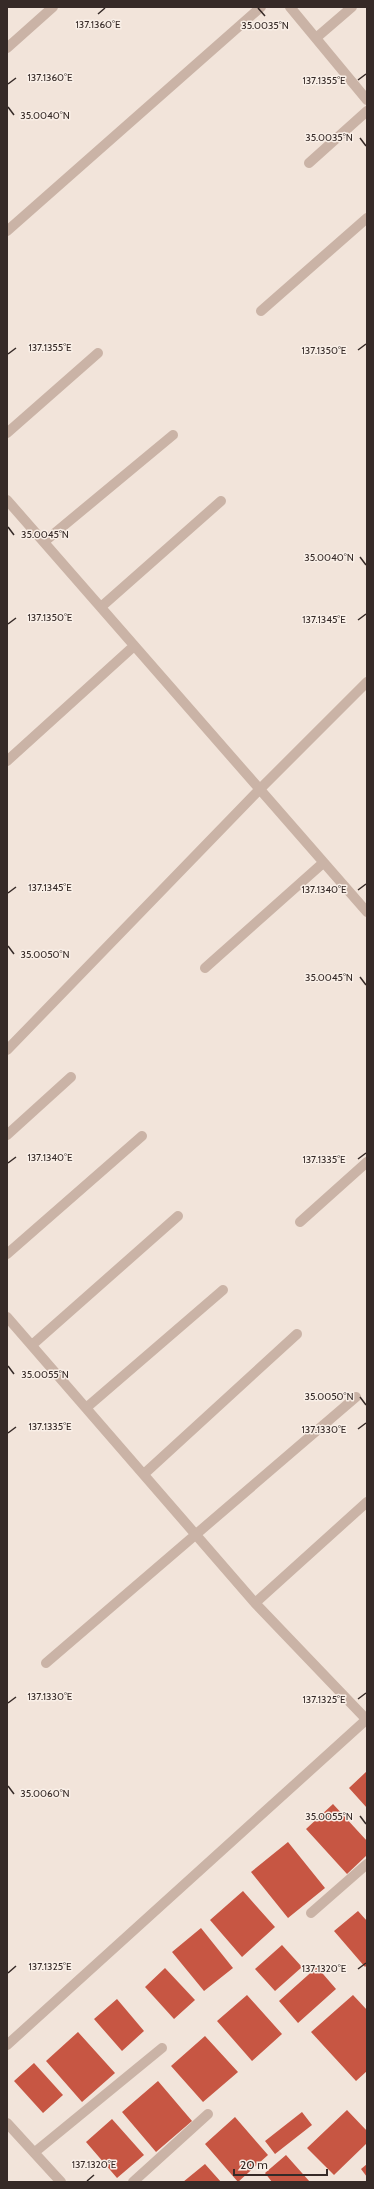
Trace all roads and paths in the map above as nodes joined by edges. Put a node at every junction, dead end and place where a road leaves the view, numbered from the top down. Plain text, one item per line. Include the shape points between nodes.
1 (53, 7) edge
2 (261, 7) edge
3 (290, 7) edge
4 (352, 7) edge
5 (316, 38) junction
6 (7, 48) edge
7 (367, 100) edge
8 (367, 111) edge
9 (309, 163) dead end
10 (367, 218) edge
11 (7, 231) edge
12 (261, 311) dead end
13 (98, 353) dead end
14 (7, 433) edge
15 (173, 435) dead end
16 (7, 500) edge
17 (221, 501) dead end
18 (44, 542) junction
19 (100, 608) junction
20 (134, 646) junction
21 (367, 682) edge
22 (7, 761) edge
23 (259, 790) junction
24 (323, 863) junction
25 (367, 912) edge
26 (205, 968) dead end
27 (7, 1050) edge
28 (71, 1077) dead end
29 (7, 1135) edge
30 (142, 1136) dead end
31 (367, 1162) edge
32 (178, 1216) dead end
33 (300, 1222) dead end
34 (7, 1254) edge
35 (223, 1290) dead end
36 (7, 1317) edge
37 (297, 1334) dead end
38 (32, 1345) junction
39 (356, 1397) dead end
40 (86, 1408) junction
41 (144, 1474) junction
42 (367, 1502) edge
43 (196, 1534) junction
44 (255, 1603) junction
45 (46, 1663) dead end
46 (367, 1719) edge
47 (367, 1864) edge
48 (311, 1913) dead end
49 (7, 2046) edge
50 (162, 2048) dead end
51 (208, 2114) dead end
52 (7, 2123) edge
53 (35, 2152) junction
54 (61, 2182) edge
55 (133, 2182) edge

1 - 6 street
2 - 11 street
3 - 5 street
4 - 5 street
5 - 7 street
8 - 9 street
10 - 12 street
13 - 14 street
15 - 18 street
16 - 18 street
17 - 19 street
18 - 19 street
19 - 20 street
20 - 22 street
20 - 23 street
21 - 23 street
23 - 24 street
23 - 27 street
24 - 25 street
24 - 26 street
28 - 29 street
30 - 34 street
31 - 33 street
32 - 38 street
35 - 40 street
36 - 38 street
37 - 41 street
38 - 40 street
39 - 43 street
40 - 41 street
41 - 43 street
42 - 44 street
43 - 44 street
43 - 45 street
44 - 46 street
46 - 49 street
47 - 48 street
50 - 53 street
51 - 55 street
52 - 53 street
53 - 54 street

